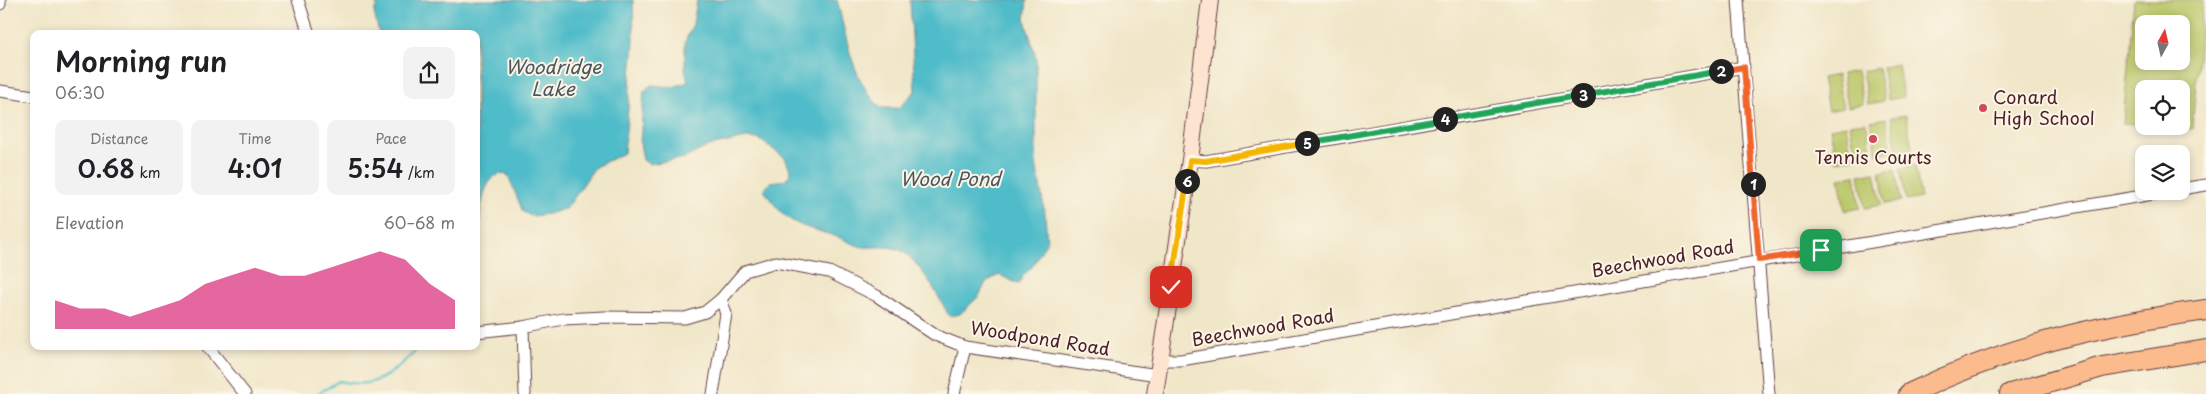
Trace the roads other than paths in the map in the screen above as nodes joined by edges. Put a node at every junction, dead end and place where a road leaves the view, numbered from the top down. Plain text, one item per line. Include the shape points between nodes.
1 (298, 0) edge
2 (1210, 0) edge
3 (1738, 0) edge
4 (308, 30) edge
5 (1744, 67) junction
6 (0, 91) edge
7 (30, 95) edge
8 (1190, 160) junction
9 (2206, 185) edge
10 (2190, 188) edge
11 (2135, 197) edge
12 (1759, 260) junction
13 (721, 299) junction
14 (2206, 310) edge
15 (523, 328) junction
16 (480, 332) edge
17 (965, 347) junction
18 (211, 350) edge
19 (2206, 350) edge
20 (1159, 367) junction
21 (245, 394) edge
22 (525, 394) edge
23 (713, 394) edge
24 (954, 394) edge
25 (1155, 394) edge
26 (1769, 394) edge
27 (1909, 394) edge
28 (2010, 394) edge

1 - 4 street
2 - 8 main road
3 - 5 street
5 - 8 street via 1216,159
5 - 12 street
6 - 7 street
8 - 20 main road
9 - 10 street
11 - 12 street, Beechwood Road
12 - 20 street, Beechwood Road via 1181,360
12 - 26 street
13 - 15 street, Woodpond Road via 705,312 684,318 563,319
13 - 17 street, Woodpond Road via 745,271 776,262 829,272 877,296 936,335
13 - 23 street via 726,314
14 - 27 highway via 2124,322 2055,338 1972,366
15 - 16 street, Woodpond Road
15 - 22 street
17 - 20 street, Woodpond Road
17 - 24 street
18 - 21 street
19 - 28 highway via 2102,367
20 - 25 main road

